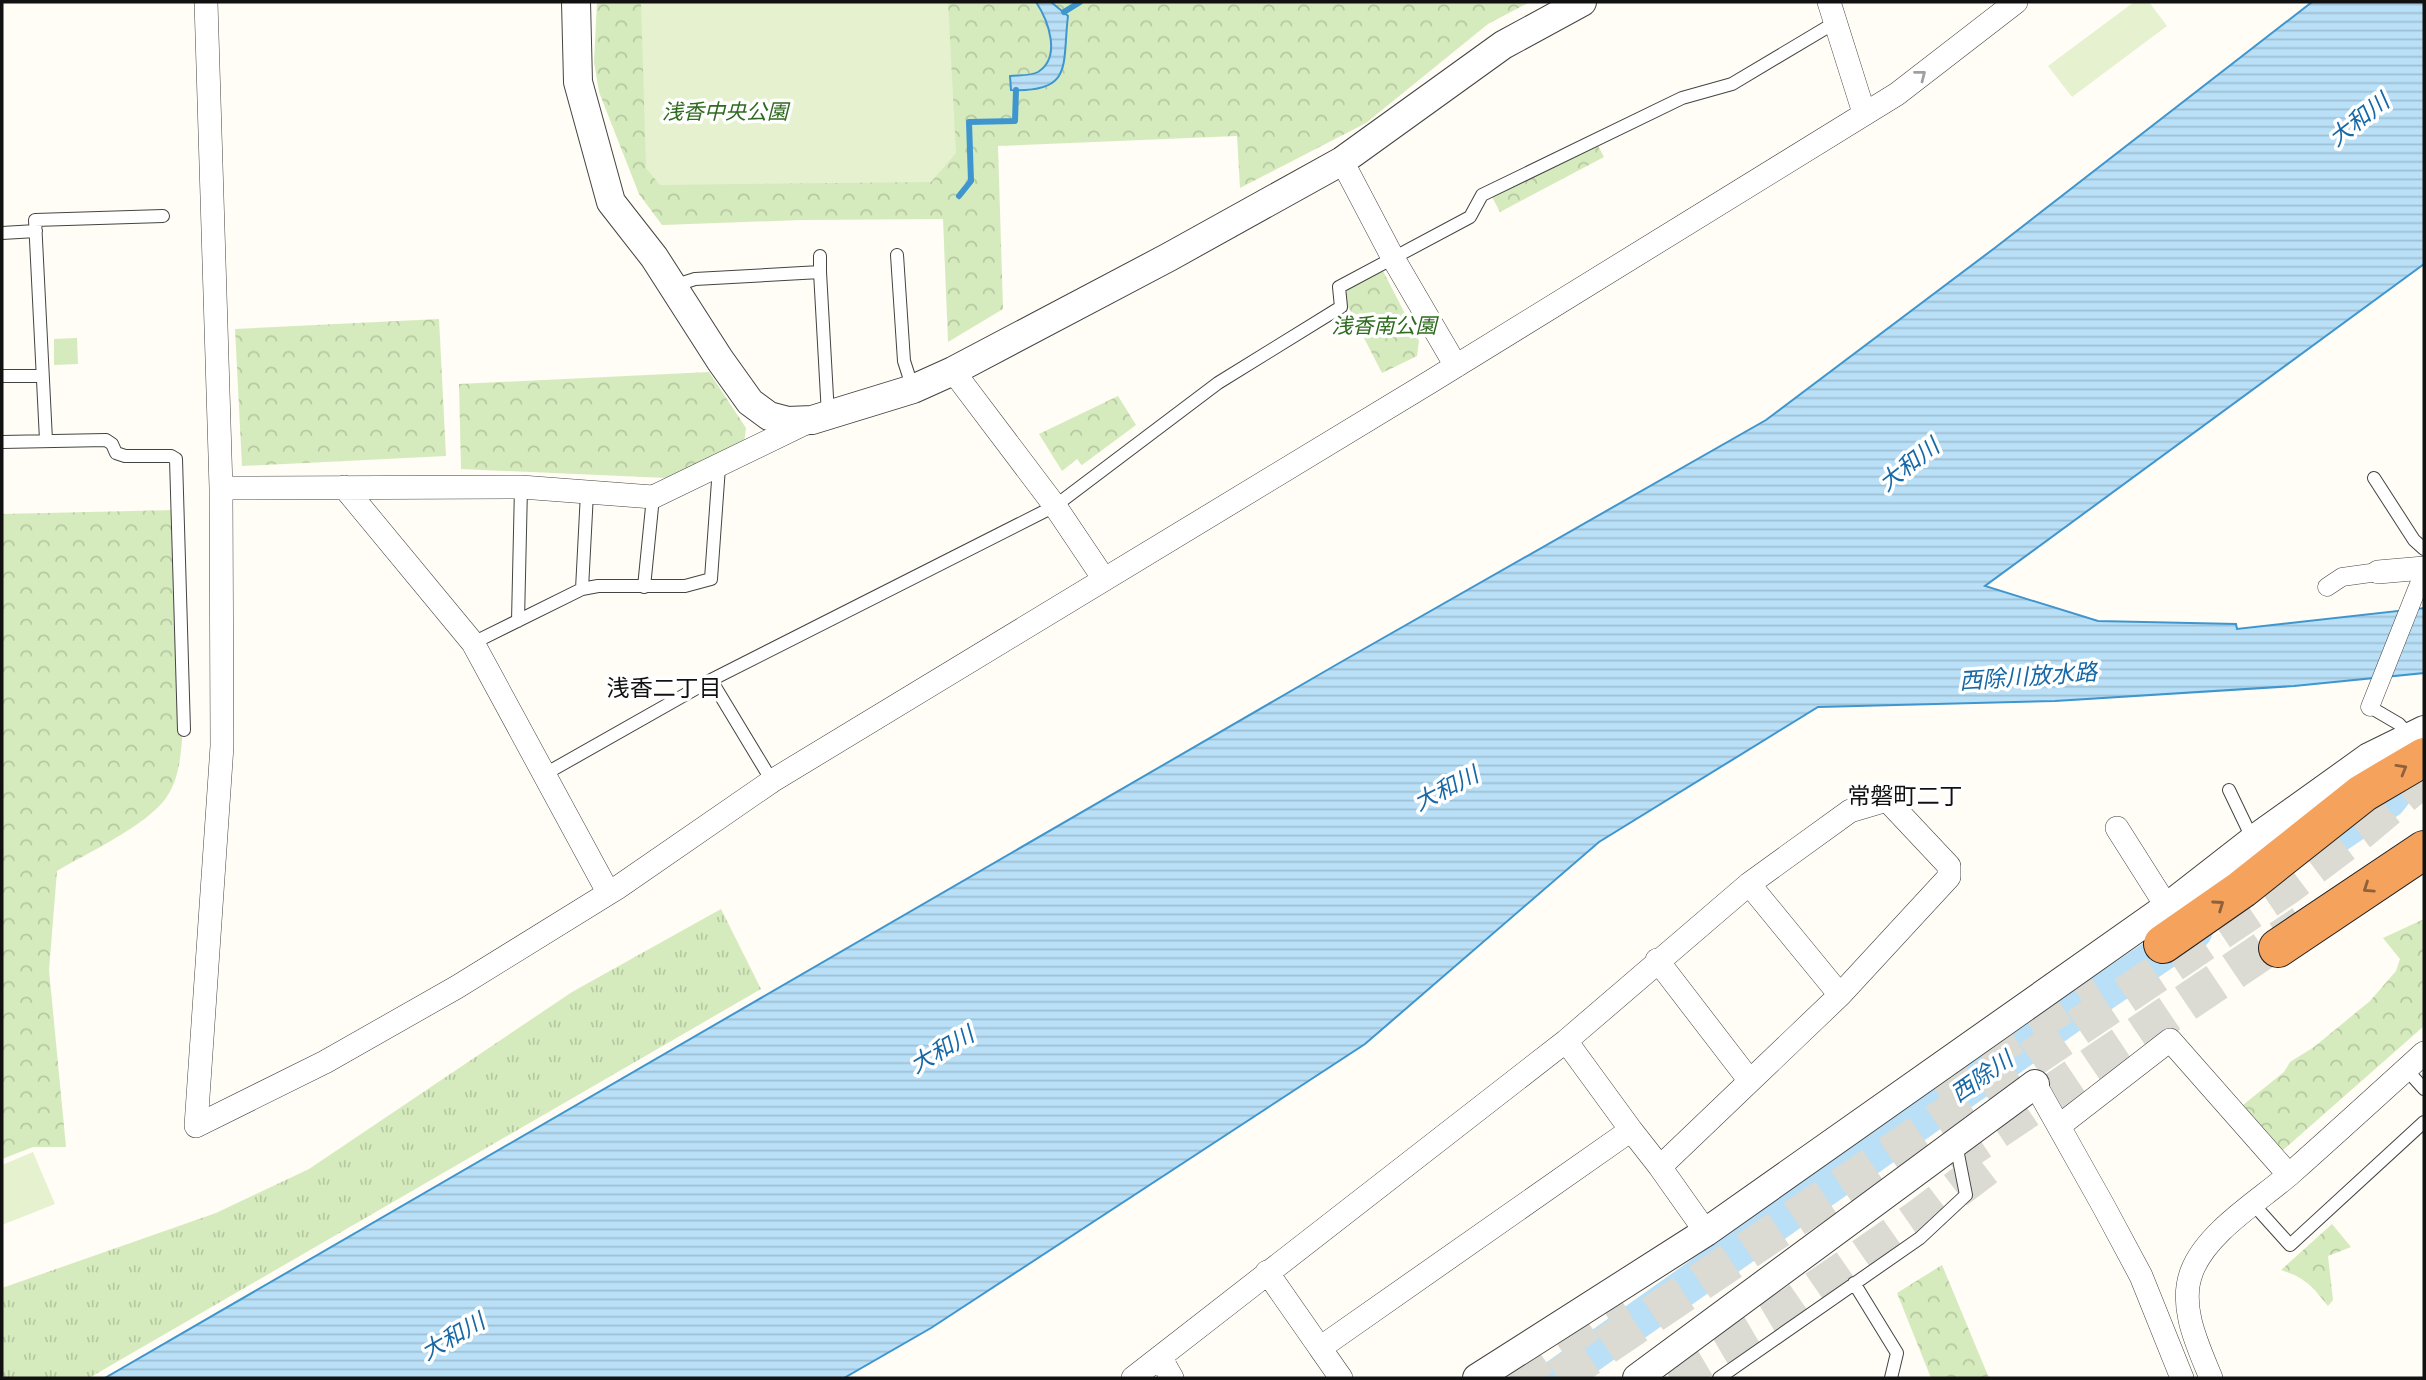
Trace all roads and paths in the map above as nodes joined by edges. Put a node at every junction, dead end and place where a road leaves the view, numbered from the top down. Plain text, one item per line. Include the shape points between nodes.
1 (206, 2) edge
2 (576, 2) edge
3 (1582, 2) edge
4 (2016, 2) edge
5 (1833, 12) edge
6 (1864, 113) junction
7 (1342, 161) junction
8 (163, 216) dead end
9 (36, 231) junction
10 (2, 233) edge
11 (897, 255) dead end
12 (820, 256) dead end
13 (1393, 258) junction
14 (820, 272) junction
15 (673, 286) junction
16 (1456, 366) junction
17 (953, 372) junction
18 (2, 376) edge
19 (42, 376) junction
20 (914, 389) junction
21 (820, 418) junction
22 (46, 440) junction
23 (2, 442) edge
24 (719, 467) junction
25 (2374, 478) dead end
26 (344, 487) junction
27 (521, 487) junction
28 (220, 488) junction
29 (587, 493) junction
30 (653, 497) junction
31 (1055, 506) junction
32 (2424, 549) edge
33 (2378, 572) joint
34 (2423, 574) edge
35 (1104, 579) junction
36 (644, 587) junction
37 (2327, 587) dead end
38 (582, 589) junction
39 (518, 621) junction
40 (474, 643) junction
41 (711, 680) junction
42 (2370, 707) joint
43 (184, 730) dead end
44 (2420, 741) edge
45 (545, 774) junction
46 (772, 781) junction
47 (2229, 790) dead end
48 (2117, 828) dead end
49 (2253, 840) junction
50 (2424, 850) edge
51 (1749, 884) junction
52 (608, 892) junction
53 (2165, 925) junction
54 (2278, 948) tunnel mouth
55 (1657, 960) junction
56 (1840, 995) junction
57 (1566, 1041) junction
58 (2424, 1053) edge
59 (2406, 1069) junction
60 (1751, 1081) junction
61 (2035, 1084) joint
62 (2424, 1088) edge
63 (2424, 1122) edge
64 (2059, 1126) junction
65 (1631, 1130) junction
66 (1955, 1142) junction
67 (1660, 1167) junction
68 (2289, 1175) junction
69 (2254, 1205) junction
70 (1706, 1232) junction
71 (1267, 1272) junction
72 (1854, 1283) junction
73 (1320, 1348) junction
74 (1160, 1357) junction
75 (1133, 1378) edge
76 (1172, 1378) edge
77 (1341, 1378) edge
78 (1477, 1378) edge
79 (1637, 1378) edge
80 (1719, 1378) edge
81 (1891, 1378) edge
82 (2182, 1378) edge
83 (2211, 1378) edge

1 - 28 street
2 - 15 street via 579,82 611,202
3 - 7 street via 1503,45
6 -> 4 street via 1897,94
5 - 6 street
5 - 13 lane via 1732,84 1682,98 1482,195 1470,217
6 - 16 street
7 - 13 street
7 - 17 street
8 - 9 lane via 35,220
9 - 10 lane
9 - 19 lane
11 - 20 lane via 904,361
12 - 14 lane
13 - 16 street
13 - 31 lane via 1339,287 1342,307 1217,383
14 - 15 lane via 695,279
14 - 21 lane
15 - 21 street via 750,402 769,416 788,421
16 - 35 street
17 - 20 street
17 - 31 street
18 - 19 lane
19 - 22 lane
20 - 21 street
21 - 24 street
22 - 23 lane
22 - 43 lane via 106,440 125,456 176,459
24 - 30 street
24 - 36 lane via 711,579 685,586
25 - 32 lane
26 - 27 street
26 - 28 street
26 - 40 street
27 - 29 street
27 - 39 lane
28 - 52 street via 222,746 196,1126 326,1062
29 - 30 street
29 - 38 lane
30 - 36 lane
31 - 35 street
31 - 41 lane
33 - 34 street
33 - 37 street via 2342,577
34 - 42 street
35 - 46 street
36 - 38 lane
38 - 39 lane
39 - 40 lane
40 - 45 street
41 - 45 lane
41 - 46 lane
42 - 44 lane
44 - 49 street via 2369,757
53 -> 44 highway via 2252,882
45 - 52 street
46 - 52 street
47 - 49 lane
48 - 53 street
49 - 53 street
50 -> 54 highway
51 - 55 street
51 - 56 street
51 - 56 street via 1850,811 1887,800 1949,866 1949,877
53 - 70 street
55 - 57 street
55 - 60 street
56 - 60 street
57 - 65 street
57 - 71 street
58 - 59 street
59 - 62 lane
59 - 68 street
60 - 67 street
61 - 64 street
61 - 66 street
63 - 69 lane via 2290,1245
64 - 68 street via 2171,1040
64 - 82 street via 2141,1276
65 - 67 street
65 - 73 street
66 - 72 lane via 1966,1195 1920,1238
66 - 79 street
67 - 70 street
68 - 69 street
69 - 83 street via 2210,1242 2191,1272 2187,1293 2191,1324
70 - 78 street
71 - 73 street
71 - 74 street
72 - 80 lane
72 - 81 lane via 1897,1353
73 - 77 street
74 - 75 street
74 - 76 street

